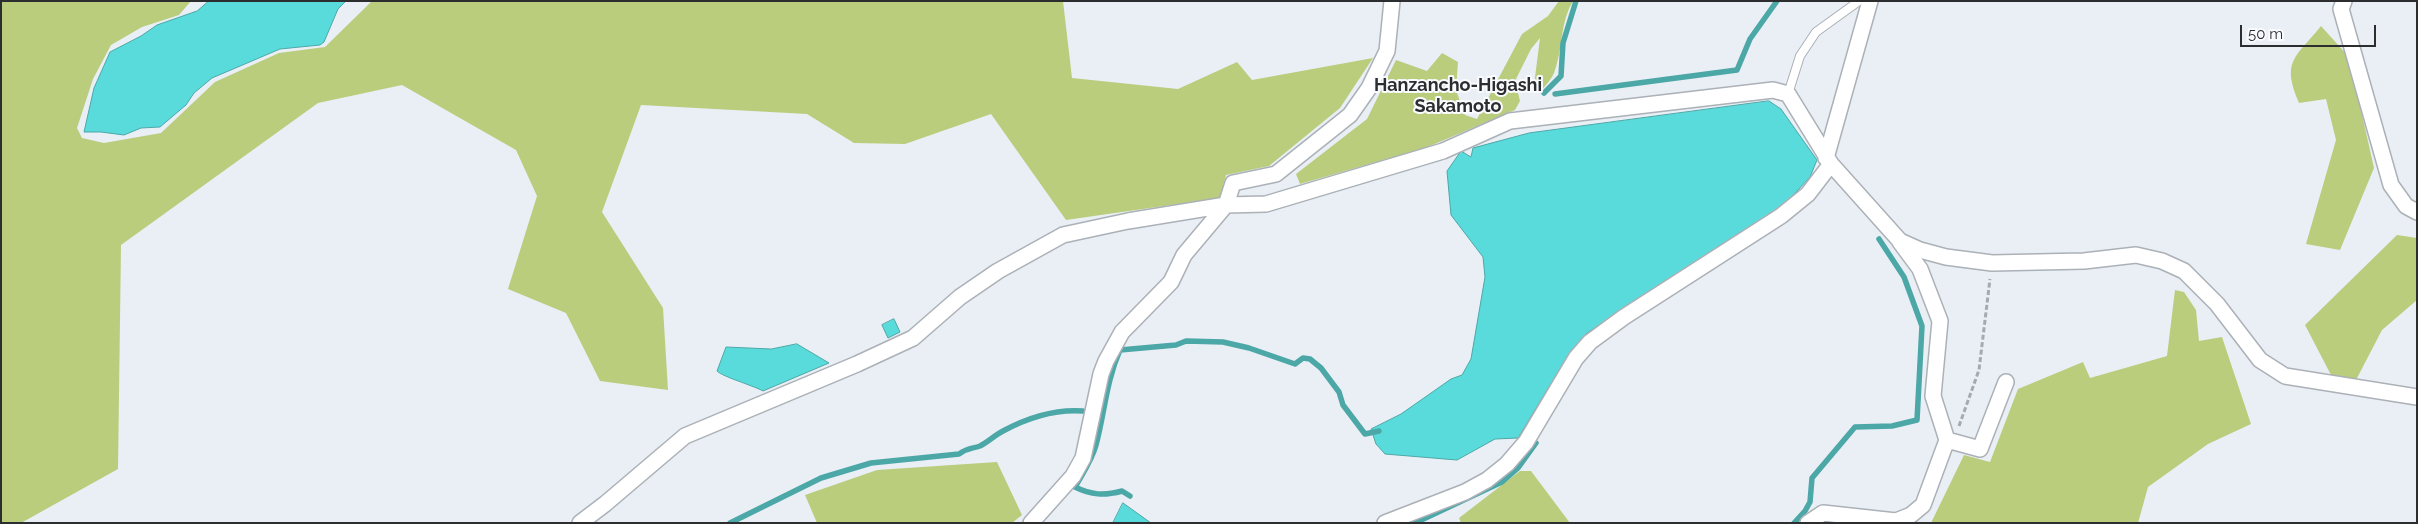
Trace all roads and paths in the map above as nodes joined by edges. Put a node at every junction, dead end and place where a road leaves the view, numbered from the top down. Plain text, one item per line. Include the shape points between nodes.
1 (1392, 1) edge
2 (1858, 1) edge
3 (1870, 1) edge
4 (2344, 1) edge
5 (1788, 94) junction
6 (1828, 161) junction
7 (1226, 205) junction
8 (2417, 212) edge
9 (1900, 240) junction
10 (1992, 264) junction
11 (2006, 382) dead end
12 (2417, 397) edge
13 (1950, 441) junction
14 (580, 523) edge
15 (1031, 523) edge
16 (1384, 523) edge
17 (1808, 523) edge

1 - 7 street via 1386,51 1369,88 1350,115 1276,174 1233,183
2 - 5 lane via 1816,32 1800,56
3 - 6 street
4 - 8 street via 2341,9 2391,185 2406,206
5 - 6 street
5 - 7 street via 1772,90 1510,121 1443,151 1266,204
6 - 9 street
6 - 16 street via 1808,194 1782,216 1590,342 1576,358 1526,442 1507,464 1465,492
7 - 14 street via 1063,235 998,271 960,297 913,338 685,436
7 - 15 street via 1184,255 1171,282 1122,332 1101,374 1083,458 1073,476
9 - 10 street via 1946,257
9 - 13 street via 1920,269 1940,321 1933,396
10 - 12 street via 2084,261 2136,255 2162,261 2184,272 2217,304 2260,360 2285,376
10 - 13 path via 1979,370
11 - 13 street via 1980,449
13 - 17 street via 1923,505 1911,515 1896,521 1823,513

